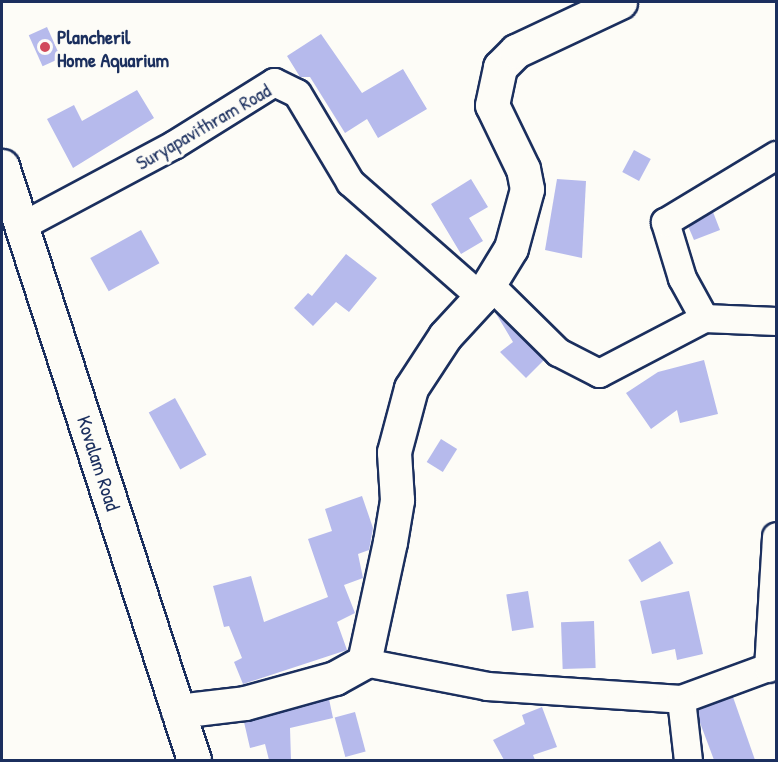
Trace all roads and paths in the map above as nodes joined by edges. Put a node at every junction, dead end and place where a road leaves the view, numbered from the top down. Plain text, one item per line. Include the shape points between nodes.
1 (620, 2) edge
2 (777, 155) edge
3 (2, 166) edge
4 (23, 225) junction
5 (485, 291) junction
6 (704, 318) junction
7 (777, 321) edge
8 (777, 536) edge
9 (364, 662) junction
10 (772, 666) edge
11 (681, 699) junction
12 (178, 711) junction
13 (194, 760) edge
14 (688, 760) edge

1 - 5 main road via 516,51 500,68 492,105 523,169 527,189 511,248
2 - 6 street via 665,222 682,278
3 - 4 main road, Kovalam Road
4 - 5 street, Suryapavithram Road via 173,145 274,82 297,93 350,182
4 - 12 main road, Kovalam Road
5 - 6 street via 558,352 599,373
5 - 9 main road via 445,336 411,388 394,452 397,500
6 - 7 street
8 - 10 street
9 - 11 street via 487,686
9 - 12 main road via 335,678 245,703
10 - 11 street
11 - 14 street
12 - 13 main road, Kovalam Road

